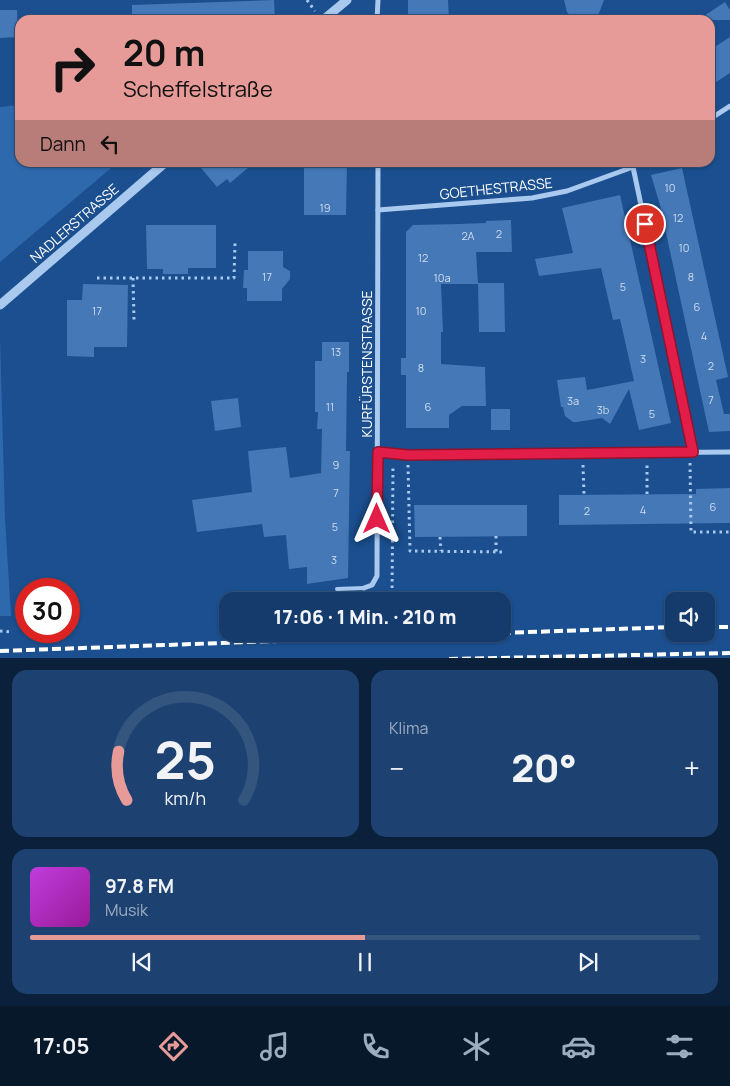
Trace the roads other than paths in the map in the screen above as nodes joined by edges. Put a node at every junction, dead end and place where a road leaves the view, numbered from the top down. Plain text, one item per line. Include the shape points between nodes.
1 (347, 0) edge
2 (378, 0) edge
3 (330, 15) edge
4 (377, 15) edge
5 (730, 106) edge
6 (715, 116) edge
7 (160, 167) edge
8 (378, 167) edge
9 (634, 167) joint
10 (378, 210) junction
11 (0, 305) edge
12 (378, 452) junction
13 (692, 452) junction
14 (730, 452) edge
15 (364, 588) joint
16 (337, 589) dead end

1 - 3 street
2 - 4 street
5 - 6 street
7 - 11 street, NADLERSTRASSE
8 - 10 street, KURFÜRSTENSTRASSE
9 - 10 street, GOETHESTRASSE via 567,191 532,198
9 - 13 street
10 - 12 street, KURFÜRSTENSTRASSE
12 - 13 street via 408,455
12 - 15 street, KURFÜRSTENSTRASSE via 377,576 372,585
13 - 14 street
15 - 16 lane

